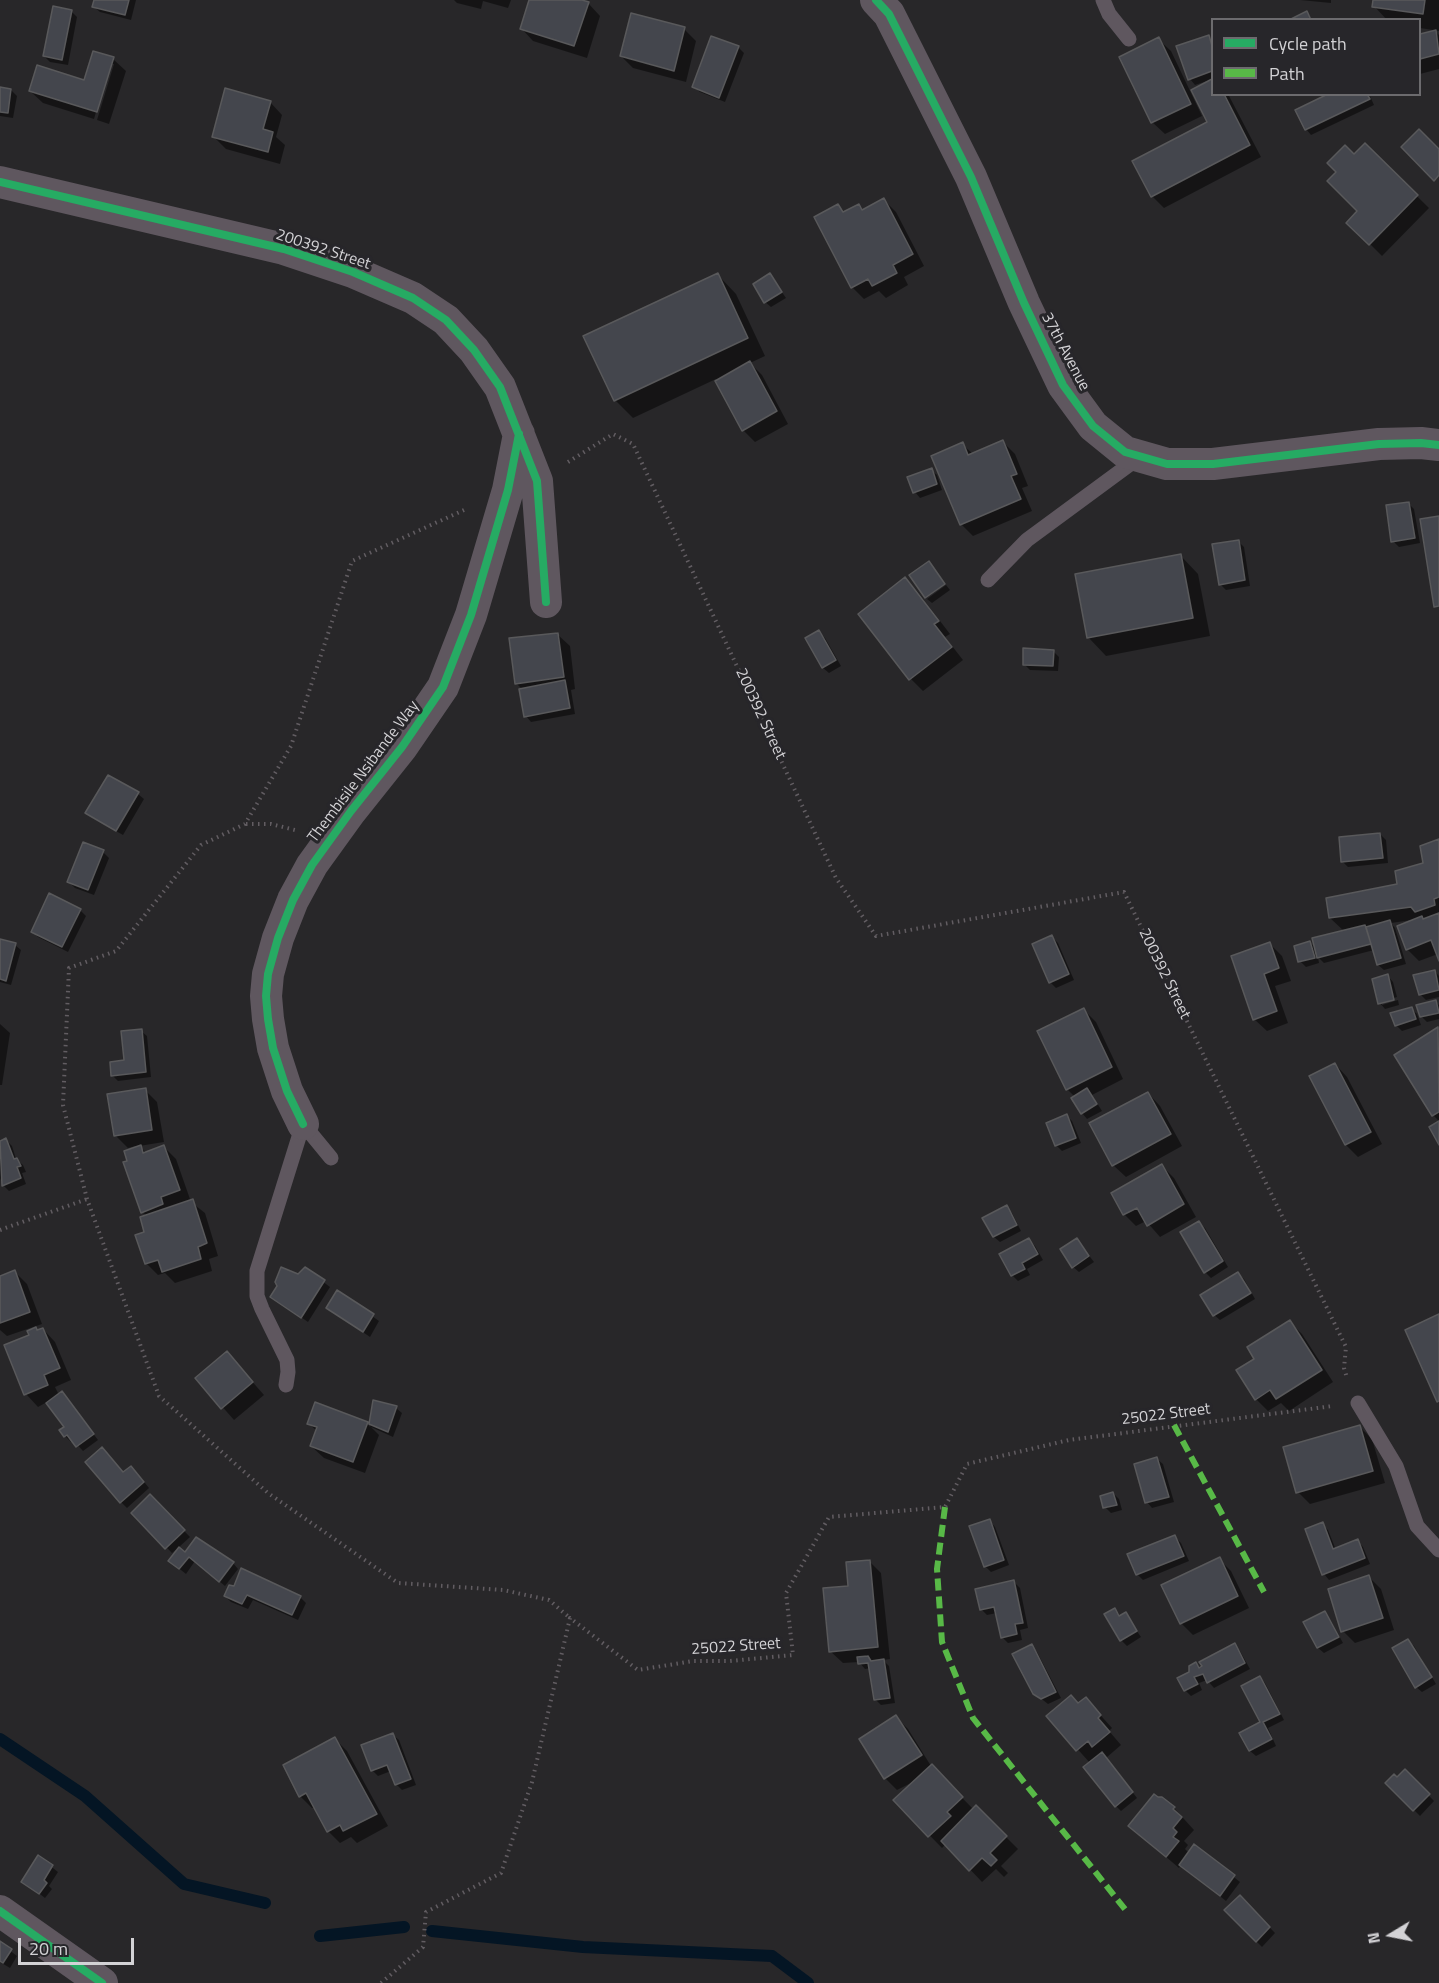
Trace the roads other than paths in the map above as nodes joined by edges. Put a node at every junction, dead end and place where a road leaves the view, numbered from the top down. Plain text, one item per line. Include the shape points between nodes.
1 (876, 0) edge
2 (1103, 0) edge
3 (1129, 39) dead end
4 (0, 182) edge
5 (519, 434) junction
6 (1439, 445) edge
7 (1141, 456) junction
8 (988, 580) dead end
9 (546, 602) dead end
10 (303, 1124) junction
11 (331, 1158) dead end
12 (286, 1385) dead end
13 (1358, 1403) road end
14 (1439, 1550) edge
15 (0, 1911) edge
16 (102, 1983) edge

1 - 7 street, 37th Avenue via 888,14 971,177 1063,385 1093,426 1125,452
2 - 3 lane
4 - 5 street, 200392 Street via 284,249 353,272 413,298 446,320 474,350 500,387
5 - 9 street, 200392 Street via 537,481
5 - 10 street, Thembisile Nsibande Way via 508,490 471,615 443,687 312,865 278,938 266,996 273,1048
6 - 7 street, 37th Avenue via 1379,444 1213,464 1167,464
7 - 8 lane via 1033,535
10 - 11 lane
10 - 12 lane via 256,1284 262,1309 287,1360
13 - 14 lane via 1396,1466 1417,1526
15 - 16 street

